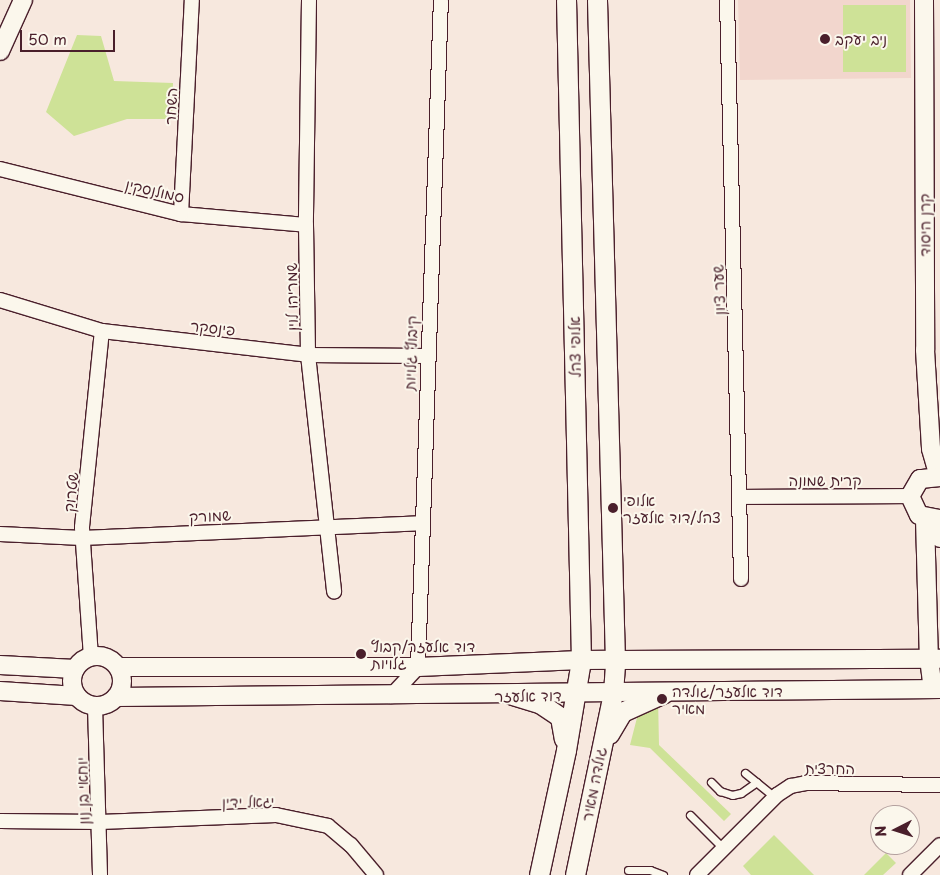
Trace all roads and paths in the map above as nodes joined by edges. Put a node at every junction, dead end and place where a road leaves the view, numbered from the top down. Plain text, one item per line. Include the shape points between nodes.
1 (23, 0) edge
2 (192, 0) edge
3 (309, 0) edge
4 (441, 0) edge
5 (566, 0) edge
6 (597, 0) edge
7 (726, 0) edge
8 (924, 0) edge
9 (0, 47) edge
10 (0, 168) edge
11 (181, 214) junction
12 (306, 225) junction
13 (1, 305) edge
14 (102, 331) junction
15 (308, 355) junction
16 (426, 356) junction
17 (935, 477) edge
18 (910, 496) junction
19 (740, 497) junction
20 (935, 519) edge
21 (421, 523) junction
22 (328, 525) junction
23 (0, 534) edge
24 (82, 538) junction
25 (940, 538) edge
26 (741, 579) dead end
27 (334, 592) dead end
28 (91, 657) junction
29 (581, 660) junction
30 (615, 661) junction
31 (936, 661) edge
32 (0, 665) edge
33 (118, 667) junction
34 (418, 667) junction
35 (75, 669) junction
36 (937, 689) edge
37 (0, 691) edge
38 (613, 693) junction
39 (664, 693) junction
40 (512, 694) junction
41 (577, 694) junction
42 (78, 696) junction
43 (391, 696) junction
44 (116, 697) junction
45 (95, 706) junction
46 (566, 750) junction
47 (599, 751) junction
48 (745, 773) dead end
49 (711, 782) dead end
50 (756, 782) junction
51 (940, 785) edge
52 (775, 797) junction
53 (690, 815) dead end
54 (0, 821) edge
55 (100, 822) junction
56 (940, 845) edge
57 (724, 848) junction
58 (628, 870) dead end
59 (100, 875) edge
60 (376, 875) edge
61 (540, 875) edge
62 (575, 875) edge
63 (663, 875) edge
64 (697, 875) edge
65 (910, 875) edge

1 - 9 street
2 - 11 street, השחר
3 - 12 street, שמריהו לוין
4 - 16 street, קיבוץ גלויות
5 - 29 main road, אלופי צהל
6 - 30 main road
7 - 19 street, שער ציון
8 - 17 street, קרן היסוד via 925,350
10 - 11 street, סמולנסקין
11 - 12 street, סמולנסקין
12 - 15 street, שמריהו לוין
13 - 14 street, פינסקר
14 - 15 street, פינסקר
14 - 24 street, שטרוק
15 - 16 street, פינסקר
15 - 22 street, שמריהו לוין
16 - 21 street, קיבוץ גלויות
17 - 18 street via 915,484
18 - 19 street, קרית שמונה
18 - 20 street via 914,510
19 - 26 street, שער ציון
20 - 25 street
20 - 31 street
21 - 22 street, שמורק
21 - 34 street, קיבוץ גלויות
22 - 24 street, שמורק
22 - 27 street, שמריהו לוין
23 - 24 street, שמורק
24 - 28 street, שטרוק
28 - 33 street via 106,658
28 - 35 street
29 - 30 street
29 - 34 street
29 - 41 main road, אלופי צהל
30 - 31 street
30 - 38 main road
31 - 36 street
32 - 35 street
33 - 34 street
33 - 44 street via 122,683
34 - 43 street
35 - 42 street via 72,683
36 - 39 street, דוד אלעזר
37 - 42 street
38 - 39 street, דוד אלעזר
38 - 41 street, דוד אלעזר
38 - 47 main road, גולדה מאיר
39 - 47 main road via 622,712
40 - 41 street, דוד אלעזר
40 - 43 street, דוד אלעזר
40 - 46 main road via 541,704 560,717
41 - 46 main road
42 - 45 street
43 - 44 street, דוד אלעזר
44 - 45 street, דוד אלעזר
45 - 55 street, יוחאי בן נון
46 - 61 main road
47 - 62 main road, גולדה מאיר
48 - 50 lane
49 - 50 lane via 720,791 732,794 741,793
50 - 52 lane
51 - 52 street, החרצית via 802,783
52 - 57 street, החרצית
53 - 57 lane
54 - 55 street, יגאל ידין
55 - 59 street, יוחאי בן נון
55 - 60 street, יגאל ידין via 276,815 304,820 328,826 351,845
56 - 65 street
57 - 64 street, החרצית
58 - 63 lane via 650,870

